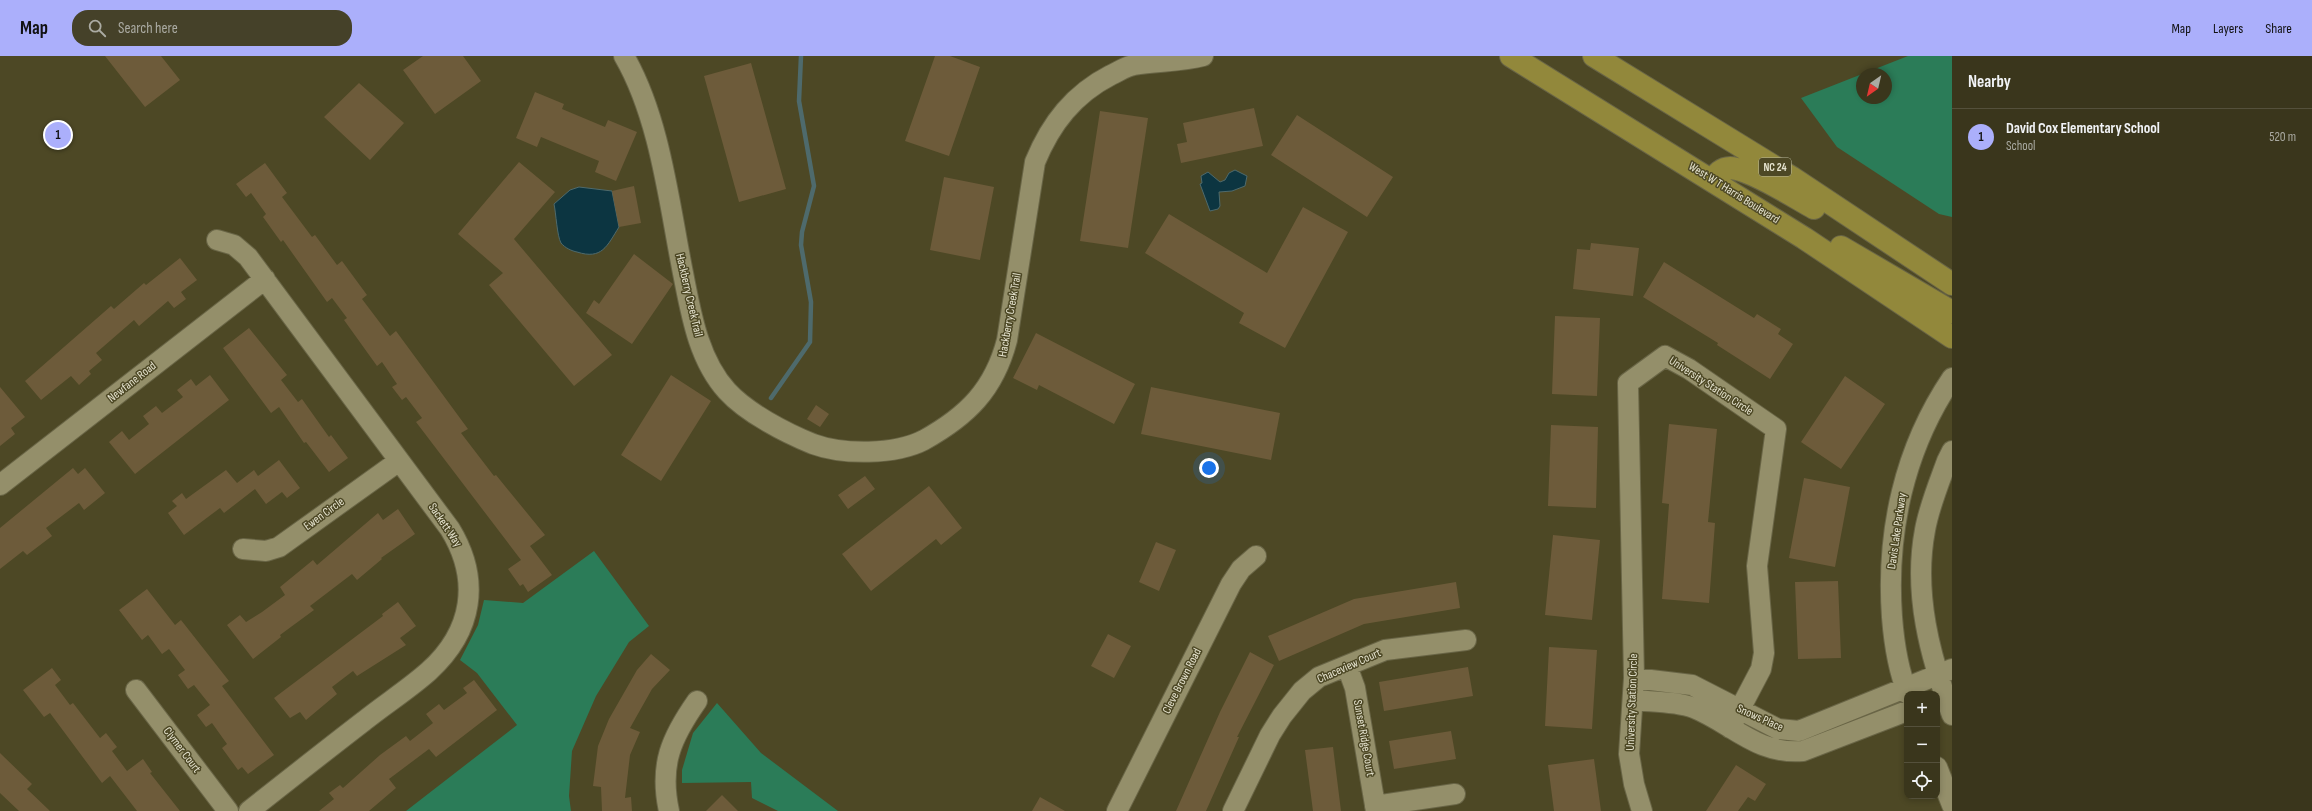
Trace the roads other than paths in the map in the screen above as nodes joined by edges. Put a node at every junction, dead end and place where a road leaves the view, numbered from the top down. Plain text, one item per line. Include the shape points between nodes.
1 (624, 56) edge
2 (1203, 56) edge
3 (1511, 56) edge
4 (1594, 56) edge
5 (1713, 180) junction
6 (1804, 238) junction
7 (217, 240) dead end
8 (1901, 250) junction
9 (265, 279) junction
10 (1952, 284) edge
11 (1952, 312) edge
12 (1952, 337) edge
13 (1952, 378) edge
14 (1952, 451) edge
15 (399, 460) junction
16 (0, 485) edge
17 (243, 549) dead end
18 (1256, 556) dead end
19 (1466, 640) dead end
20 (1348, 666) junction
21 (1944, 673) edge
22 (1634, 678) junction
23 (136, 690) dead end
24 (1907, 691) edge
25 (1909, 691) edge
26 (1904, 693) edge
27 (1633, 700) junction
28 (697, 701) dead end
29 (1947, 702) edge
30 (1740, 709) junction
31 (1904, 712) edge
32 (1730, 728) junction
33 (1940, 775) edge
34 (1455, 794) dead end
35 (1952, 805) edge
36 (1376, 809) edge
37 (228, 811) edge
38 (249, 811) edge
39 (669, 811) edge
40 (1117, 811) edge
41 (1233, 811) edge
42 (1642, 811) edge

1 - 2 street, Hackberry Creek Trail via 633,71 658,149 692,320 713,371 726,390 744,406 798,438 821,446 883,451 920,442 951,425 992,380 1001,362 1007,340 1036,162 1044,140 1060,115 1081,94 1132,65
3 - 5 main road, West W T Harris Boulevard
4 - 8 main road, NC 24 via 1791,177
5 - 6 main road, West W T Harris Boulevard
5 - 8 main road via 1717,173 1729,168 1749,174 1862,235
6 - 11 main road via 1826,238
6 - 12 main road, West W T Harris Boulevard
7 - 9 street, Sackett Way via 234,245 248,257
8 - 10 main road, NC 24
9 - 15 street, Sackett Way
9 - 16 street, Newfane Road
13 - 24 street, Davis Lake Parkway via 1937,400 1921,433 1907,471 1898,507 1890,594 1893,632
14 - 21 street via 1925,530 1921,572 1922,604
15 - 17 street, Ewen Circle via 279,547 266,551
15 - 38 street, Sackett Way via 461,547 469,589 467,612 461,630 429,671
18 - 40 street, Cleve Brown Road via 1241,569 1231,584
19 - 20 street, Chaceview Court via 1385,650
20 - 36 street, Sunset Ridge Court via 1355,688
20 - 41 street, Chaceview Court via 1319,677 1302,691 1282,716
21 - 25 street, Snows Place
21 - 29 street
22 - 27 street, University Station Circle
22 - 30 street, Snows Place via 1692,685
22 - 30 street, University Station Circle via 1628,383 1664,356 1689,369 1776,429 1757,566 1764,653 1761,669
23 - 37 street, Clymer Court
26 - 30 street, Snows Place via 1798,731 1778,729
27 - 32 street, Snows Place via 1686,706
27 - 42 street, University Station Circle via 1629,754
28 - 39 street via 675,735 670,748 665,771
30 - 32 street, University Station Circle
31 - 32 street, Snows Place via 1803,751 1774,750
33 - 35 street
34 - 36 street

